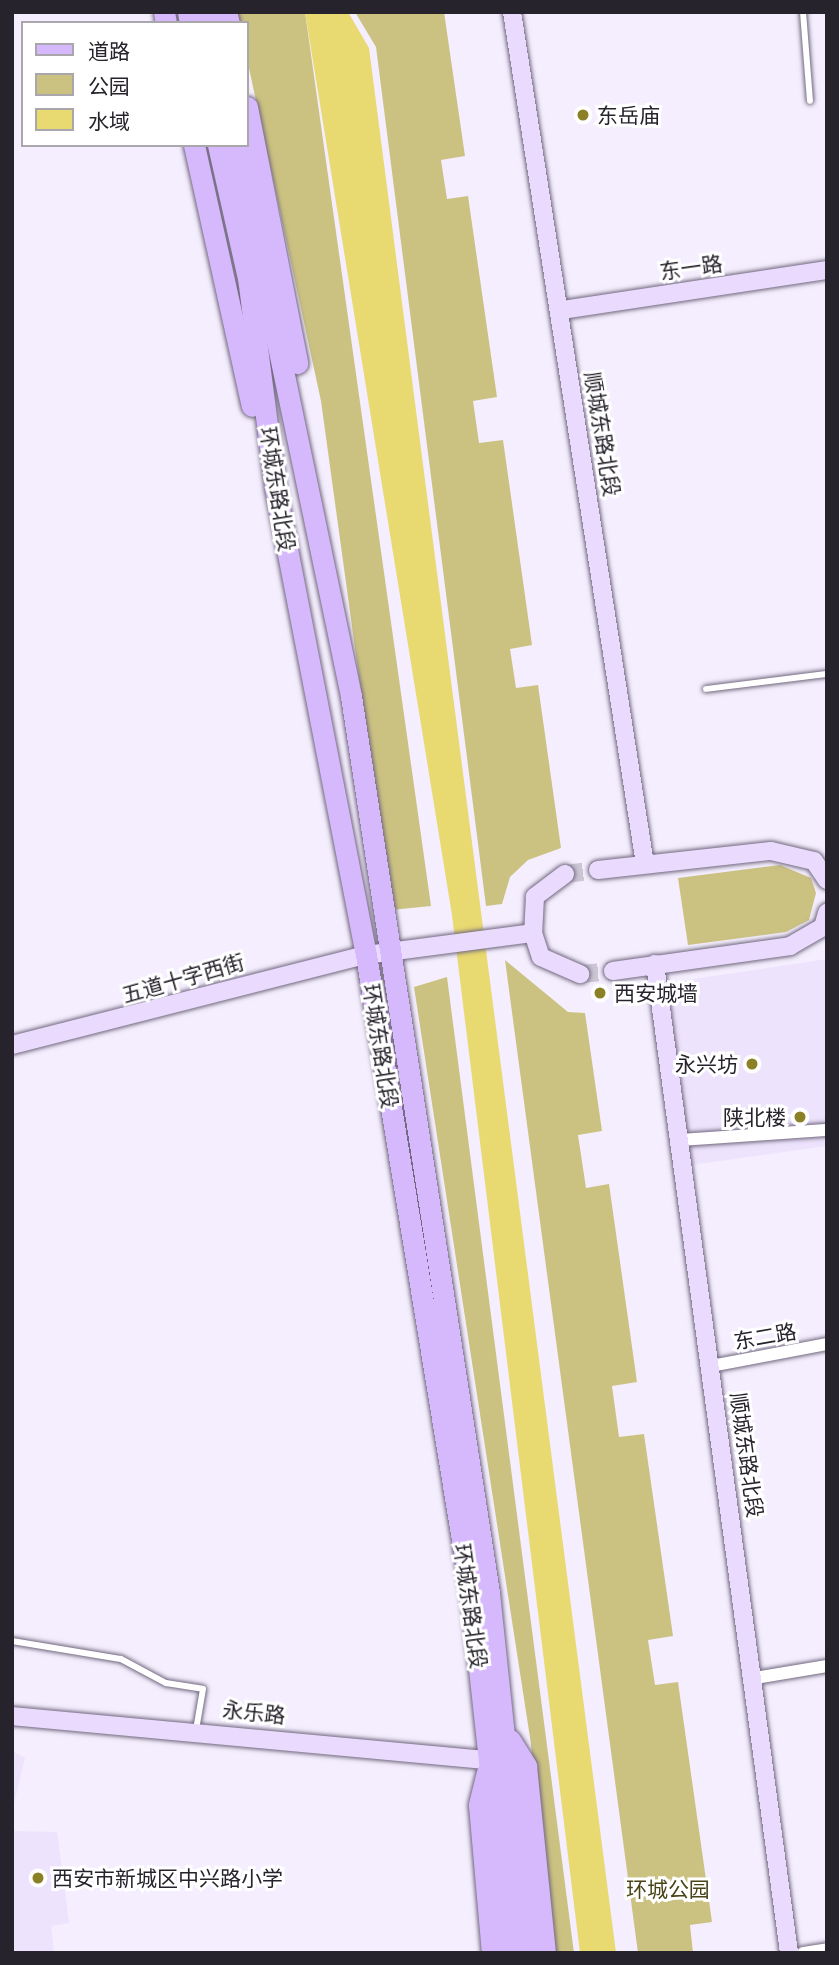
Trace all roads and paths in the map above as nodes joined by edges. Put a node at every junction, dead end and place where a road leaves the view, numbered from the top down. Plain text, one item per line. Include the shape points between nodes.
1 (512, 12) edge
2 (803, 12) edge
3 (810, 102) dead end
4 (248, 112) edge
5 (194, 147) edge
6 (218, 147) edge
7 (236, 147) edge
8 (827, 270) edge
9 (562, 310) junction
10 (310, 480) junction
11 (275, 487) junction
12 (827, 674) edge
13 (706, 689) dead end
14 (645, 864) junction
15 (598, 870) tunnel mouth
16 (825, 873) edge
17 (565, 874) tunnel mouth
18 (825, 921) edge
19 (533, 933) junction
20 (387, 952) junction
21 (366, 955) junction
22 (655, 964) junction
23 (613, 971) tunnel mouth
24 (580, 974) tunnel mouth
25 (12, 1045) edge
26 (827, 1129) edge
27 (680, 1140) junction
28 (827, 1344) edge
29 (711, 1366) junction
30 (12, 1641) edge
31 (827, 1666) edge
32 (755, 1678) junction
33 (12, 1716) edge
34 (196, 1730) junction
35 (506, 1734) junction
36 (490, 1760) junction
37 (827, 1949) edge
38 (492, 1953) edge
39 (510, 1953) edge
40 (527, 1953) edge
41 (545, 1953) edge
42 (789, 1953) edge
43 (803, 1953) edge

1 - 9 street, 顺城东路北段
2 - 3 lane
4 - 10 main road via 289,302
5 - 11 main road
6 - 11 main road, 环城东路北段 via 248,278
7 - 10 main road, 环城东路北段
8 - 9 street, 东一路
9 - 14 street, 顺城东路北段
10 - 20 main road, 环城东路北段 via 351,696
11 - 21 main road, 环城东路北段
12 - 13 lane
14 - 15 street
14 - 16 street via 771,850 798,855
17 - 19 street via 535,897
18 - 22 street via 790,946
19 - 20 street, 五道十字西街
19 - 24 street via 541,957
20 - 21 street, 五道十字西街
20 - 35 main road, 环城东路北段
21 - 25 street, 五道十字西街
21 - 36 main road, 环城东路北段 via 471,1595
22 - 23 street
22 - 27 street, 顺城东路北段
26 - 27 street
27 - 29 street, 顺城东路北段
28 - 29 street, 东二路
29 - 32 street, 顺城东路北段
30 - 34 lane via 121,1659 166,1684 203,1689
31 - 32 street
32 - 42 street, 顺城东路北段
33 - 34 street, 永乐路
34 - 36 street, 永乐路
35 - 40 main road, 环城东路北段
35 - 41 main road via 526,1766
36 - 38 main road via 479,1805
36 - 39 main road, 环城东路北段
37 - 43 street

